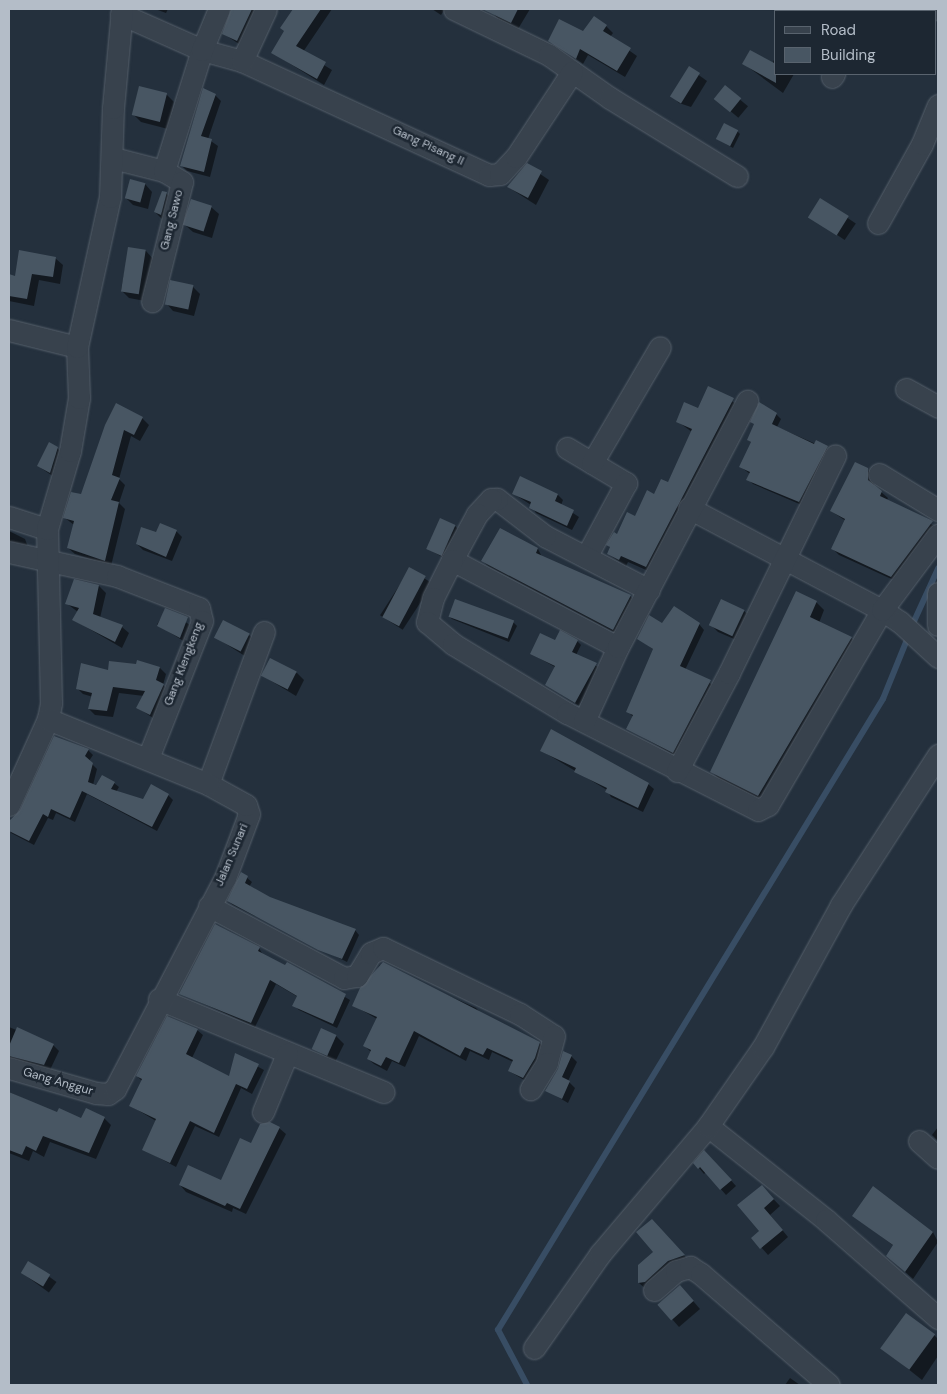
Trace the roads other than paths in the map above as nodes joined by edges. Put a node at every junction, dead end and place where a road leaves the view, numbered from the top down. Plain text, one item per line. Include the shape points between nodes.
1 (219, 9) edge
2 (266, 9) edge
3 (454, 9) edge
4 (122, 11) edge
5 (202, 50) junction
6 (242, 61) junction
7 (572, 72) junction
8 (938, 105) edge
9 (113, 158) junction
10 (164, 171) junction
11 (737, 176) dead end
12 (878, 223) dead end
13 (152, 301) dead end
14 (9, 330) edge
15 (77, 347) junction
16 (660, 347) dead end
17 (906, 389) dead end
18 (747, 401) dead end
19 (938, 407) edge
20 (567, 448) dead end
21 (835, 456) dead end
22 (592, 463) junction
23 (880, 474) dead end
24 (689, 508) junction
25 (938, 510) edge
26 (9, 517) edge
27 (47, 529) junction
28 (938, 535) edge
29 (9, 552) edge
30 (785, 556) junction
31 (586, 557) junction
32 (47, 559) junction
33 (452, 560) junction
34 (649, 590) junction
35 (938, 593) edge
36 (882, 610) junction
37 (938, 625) edge
38 (264, 632) dead end
39 (618, 647) junction
40 (938, 657) edge
41 (48, 719) junction
42 (584, 721) junction
43 (938, 755) edge
44 (148, 758) junction
45 (677, 771) junction
46 (208, 784) junction
47 (9, 804) edge
48 (209, 906) junction
49 (159, 999) junction
50 (287, 1054) junction
51 (9, 1068) edge
52 (532, 1089) dead end
53 (383, 1092) dead end
54 (108, 1094) joint
55 (263, 1112) dead end
56 (708, 1126) junction
57 (919, 1141) dead end
58 (938, 1158) edge
59 (654, 1290) dead end
60 (938, 1318) edge
61 (534, 1348) dead end
62 (829, 1385) edge

1 - 5 street
2 - 6 street
3 - 7 street via 528,43
4 - 5 street
4 - 9 street via 113,108
5 - 6 street
5 - 10 street
6 - 7 street, Gang Pisang II via 495,176 504,172 516,157
7 - 11 street
8 - 12 street via 922,144
9 - 10 street, Gang Sawo
9 - 15 street via 110,197
10 - 13 street, Gang Sawo via 182,182
14 - 15 street
15 - 27 street via 79,398 70,451
16 - 22 street
17 - 19 street
18 - 24 street
20 - 22 street
21 - 30 street
22 - 31 street via 626,483
23 - 25 street
24 - 30 street via 741,538
24 - 34 street
26 - 27 street
27 - 32 street
28 - 36 street
29 - 32 street
30 - 36 street
30 - 45 street
31 - 33 street via 545,536 497,499 491,499 477,514
31 - 34 street
32 - 41 street via 51,685
32 - 44 street, Gang Klengkeng via 117,576 199,608 202,621
33 - 39 street
33 - 42 street via 427,615 430,627 453,644
34 - 39 street
35 - 37 street
36 - 40 street
36 - 45 street via 765,808 752,810
38 - 46 street
39 - 42 street
41 - 44 street, Jalan Sunari
41 - 47 street
42 - 45 street
43 - 56 street via 841,905 763,1047
44 - 46 street, Jalan Sunari
46 - 48 street, Jalan Sunari via 246,805 249,814 224,878
48 - 49 street, Jalan Sunari
48 - 52 street via 344,978 357,976 371,953 383,948 520,1014 554,1036 547,1063
49 - 50 street
49 - 54 street, Jalan Sunari via 118,1086
50 - 53 street
50 - 55 street
51 - 54 street, Gang Anggur via 82,1090
56 - 60 street via 826,1220
56 - 61 street via 600,1254
57 - 58 street
59 - 62 street via 676,1271 690,1268

